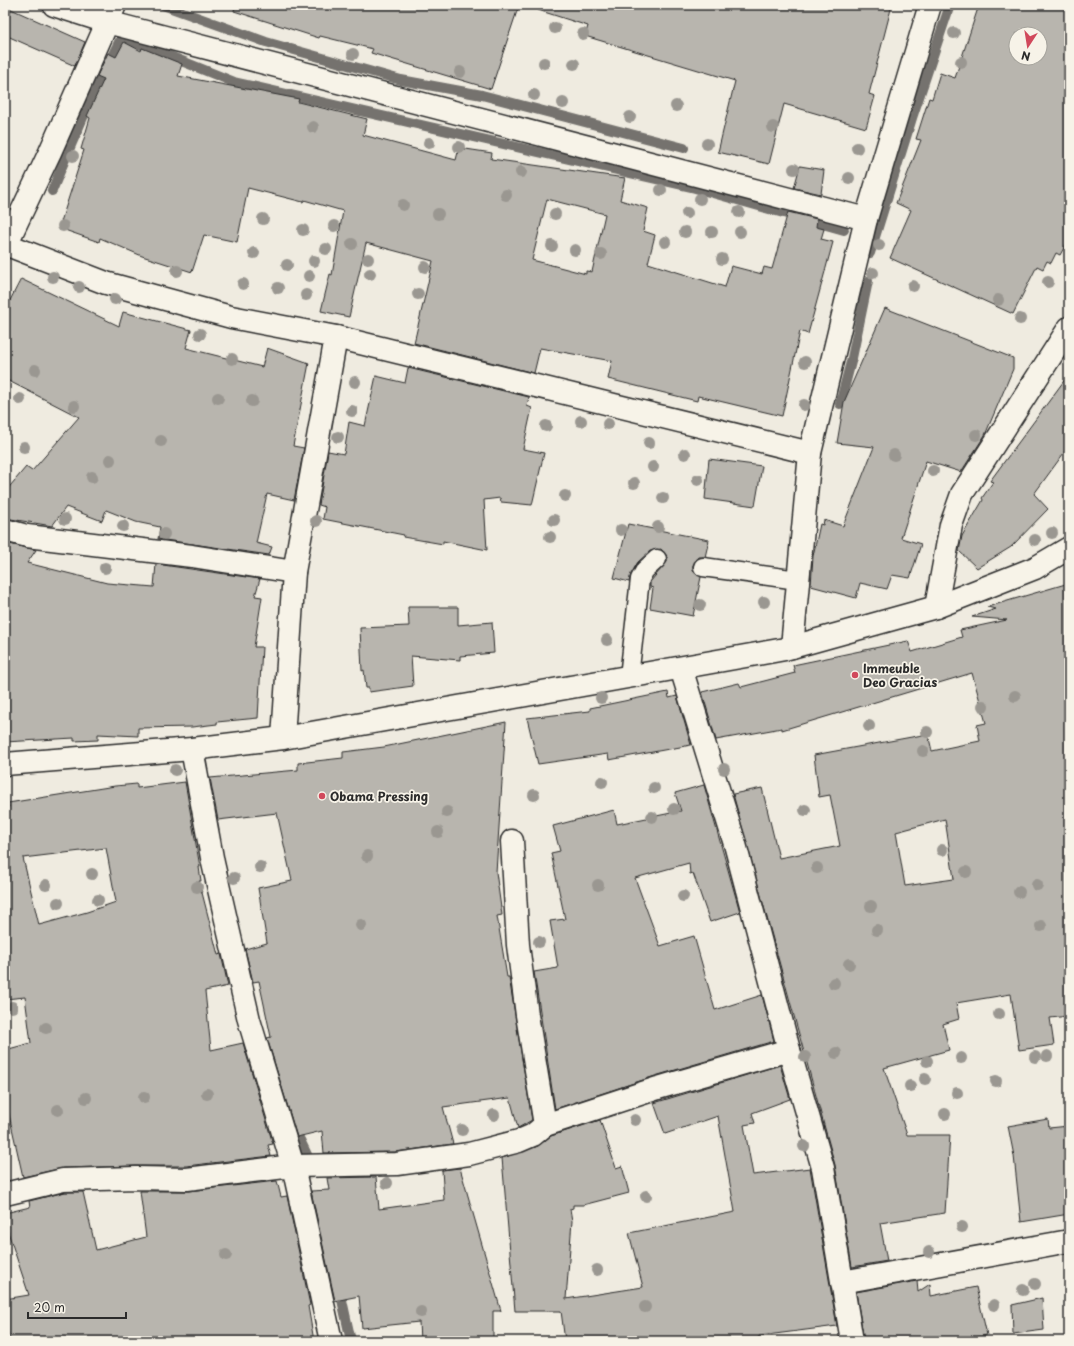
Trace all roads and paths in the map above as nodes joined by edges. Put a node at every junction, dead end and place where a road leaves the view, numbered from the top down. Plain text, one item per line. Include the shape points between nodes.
1 (54, 5) edge
2 (930, 5) edge
3 (111, 14) edge
4 (866, 219) junction
5 (5, 245) edge
6 (1069, 328) edge
7 (336, 337) junction
8 (810, 453) junction
9 (5, 530) edge
10 (1069, 548) edge
11 (657, 559) dead end
12 (703, 566) dead end
13 (294, 572) junction
14 (798, 580) junction
15 (936, 607) junction
16 (792, 647) junction
17 (682, 668) junction
18 (629, 677) junction
19 (283, 738) junction
20 (192, 749) junction
21 (5, 764) edge
22 (512, 841) dead end
23 (789, 1050) junction
24 (545, 1125) junction
25 (293, 1166) junction
26 (5, 1194) edge
27 (1069, 1241) edge
28 (842, 1282) junction
29 (330, 1341) edge
30 (852, 1341) edge

1 - 3 street
2 - 4 street
3 - 4 street
3 - 5 street via 50,152
4 - 8 street
5 - 7 street via 106,283 231,318
6 - 15 street via 962,494 951,525
7 - 8 street
7 - 13 street
8 - 14 street
9 - 13 street via 26,536 192,556
10 - 15 street via 1035,568
11 - 18 lane via 645,570 640,579
12 - 14 lane
13 - 19 street
14 - 16 street
15 - 16 street
16 - 17 street
17 - 18 street
17 - 23 street via 735,844
18 - 19 street
19 - 20 street
20 - 21 street
20 - 25 street via 213,863 249,1020
22 - 24 street via 526,1015
23 - 24 street via 658,1088
23 - 28 street via 823,1168
24 - 25 street via 533,1135 519,1141 469,1154 397,1164
25 - 26 street via 187,1179 63,1180
25 - 29 street
27 - 28 street
28 - 30 street

